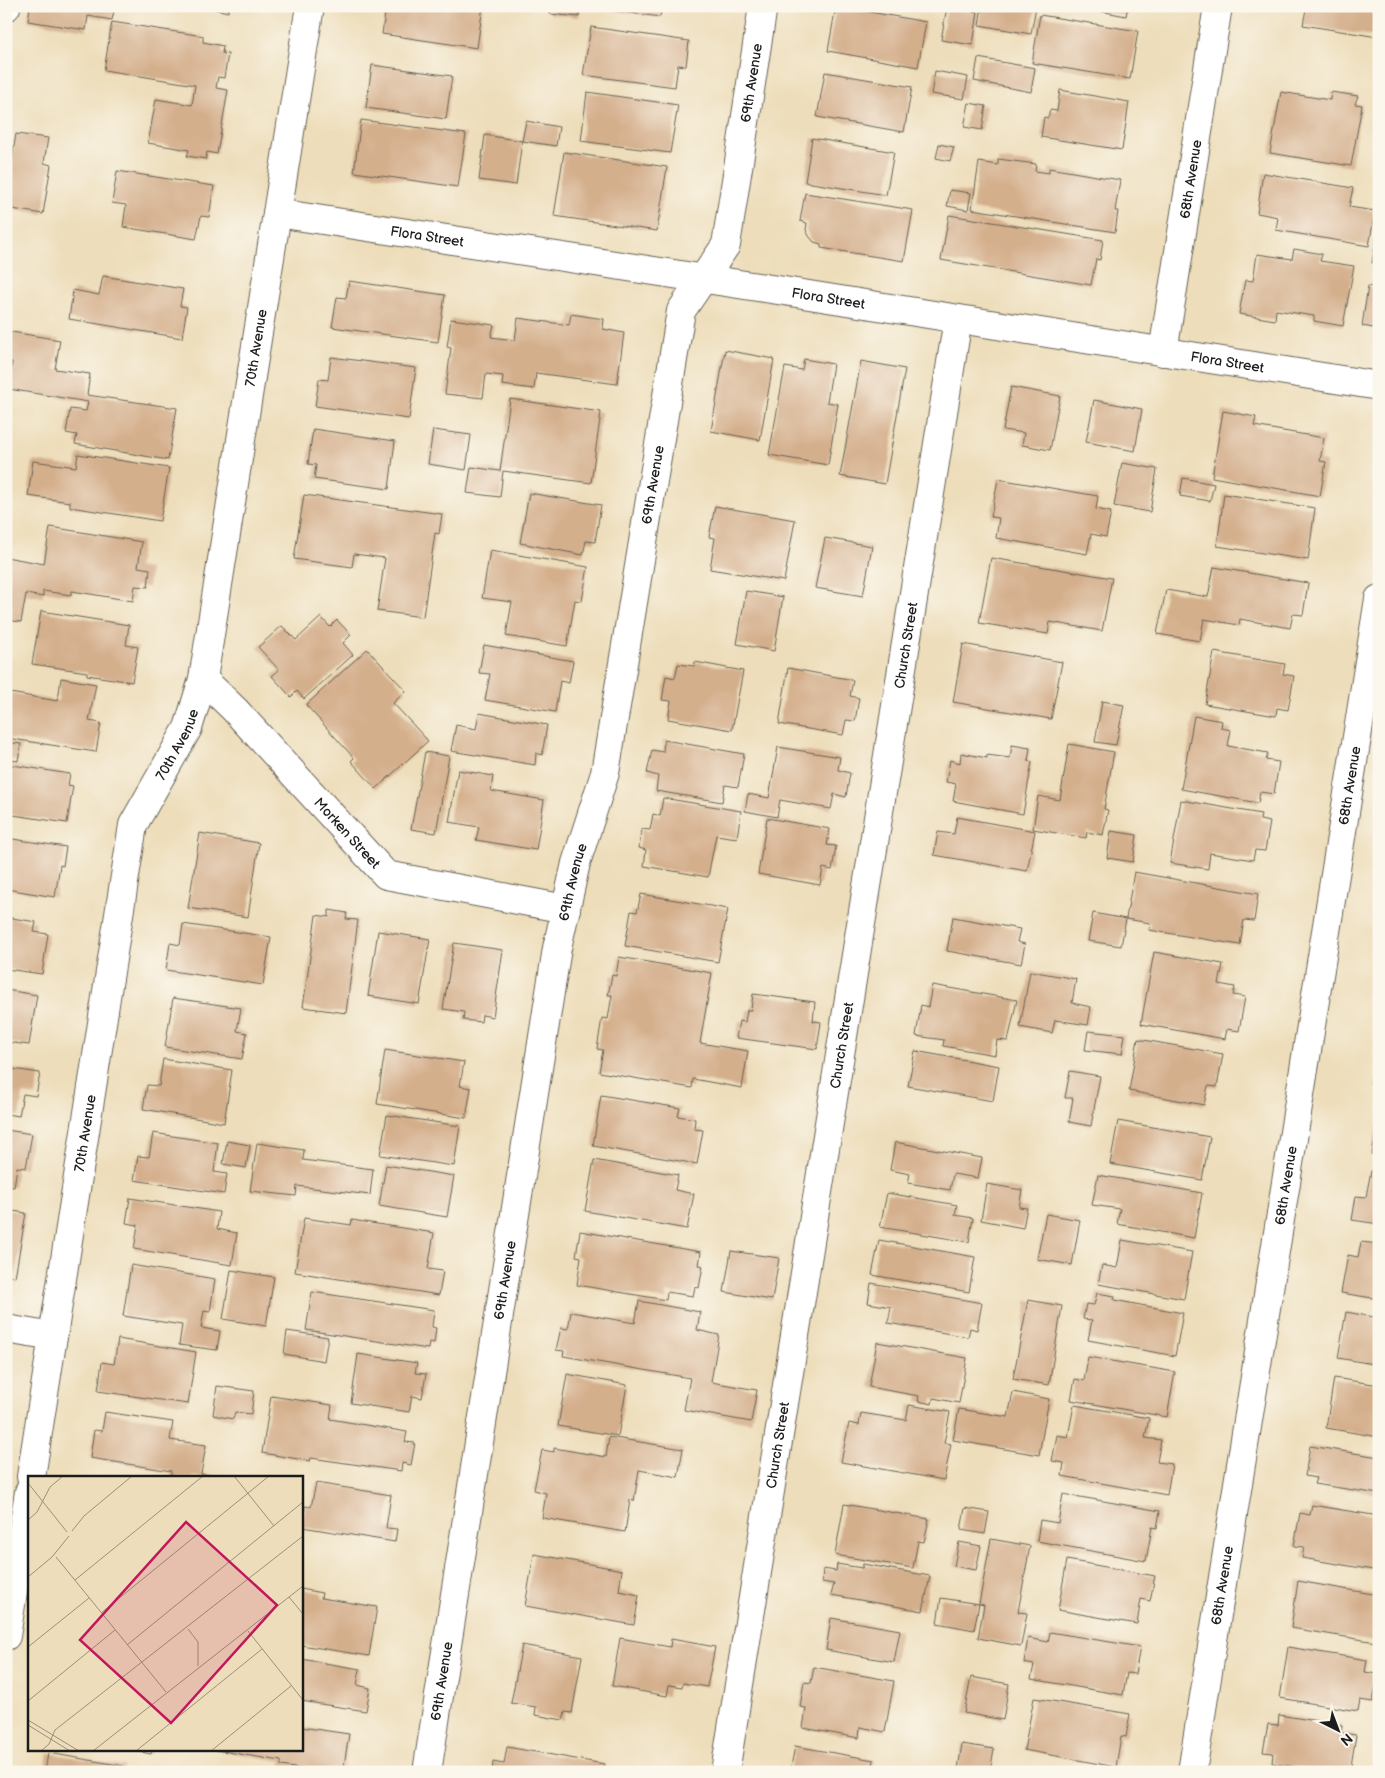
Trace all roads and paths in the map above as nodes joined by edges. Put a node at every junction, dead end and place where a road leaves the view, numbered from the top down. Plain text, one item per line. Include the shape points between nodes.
1 (310, 6) edge
2 (763, 6) edge
3 (1218, 6) edge
4 (277, 213) junction
5 (702, 279) junction
6 (958, 319) junction
7 (1163, 352) junction
8 (1379, 386) edge
9 (1379, 600) edge
10 (203, 679) junction
11 (566, 909) junction
12 (6, 1329) edge
13 (53, 1337) junction
14 (31, 1476) edge
15 (28, 1498) edge
16 (6, 1636) edge
17 (427, 1772) edge
18 (725, 1772) edge
19 (1192, 1772) edge

1 - 4 street, 70th Avenue
2 - 5 street, 69th Avenue via 726,245
3 - 7 street, 68th Avenue
4 - 5 street, Flora Street
4 - 10 street, 70th Avenue
5 - 6 street, Flora Street
5 - 11 street, 69th Avenue via 681,311 604,773 576,863
6 - 7 street, Flora Street
6 - 18 street, Church Street
7 - 8 street, Flora Street
9 - 19 street, 68th Avenue
10 - 11 street, Morken Street via 386,875
10 - 13 street, 70th Avenue via 188,728 134,825
11 - 17 street, 69th Avenue via 556,948
12 - 13 street
13 - 14 street, 70th Avenue
15 - 16 street

